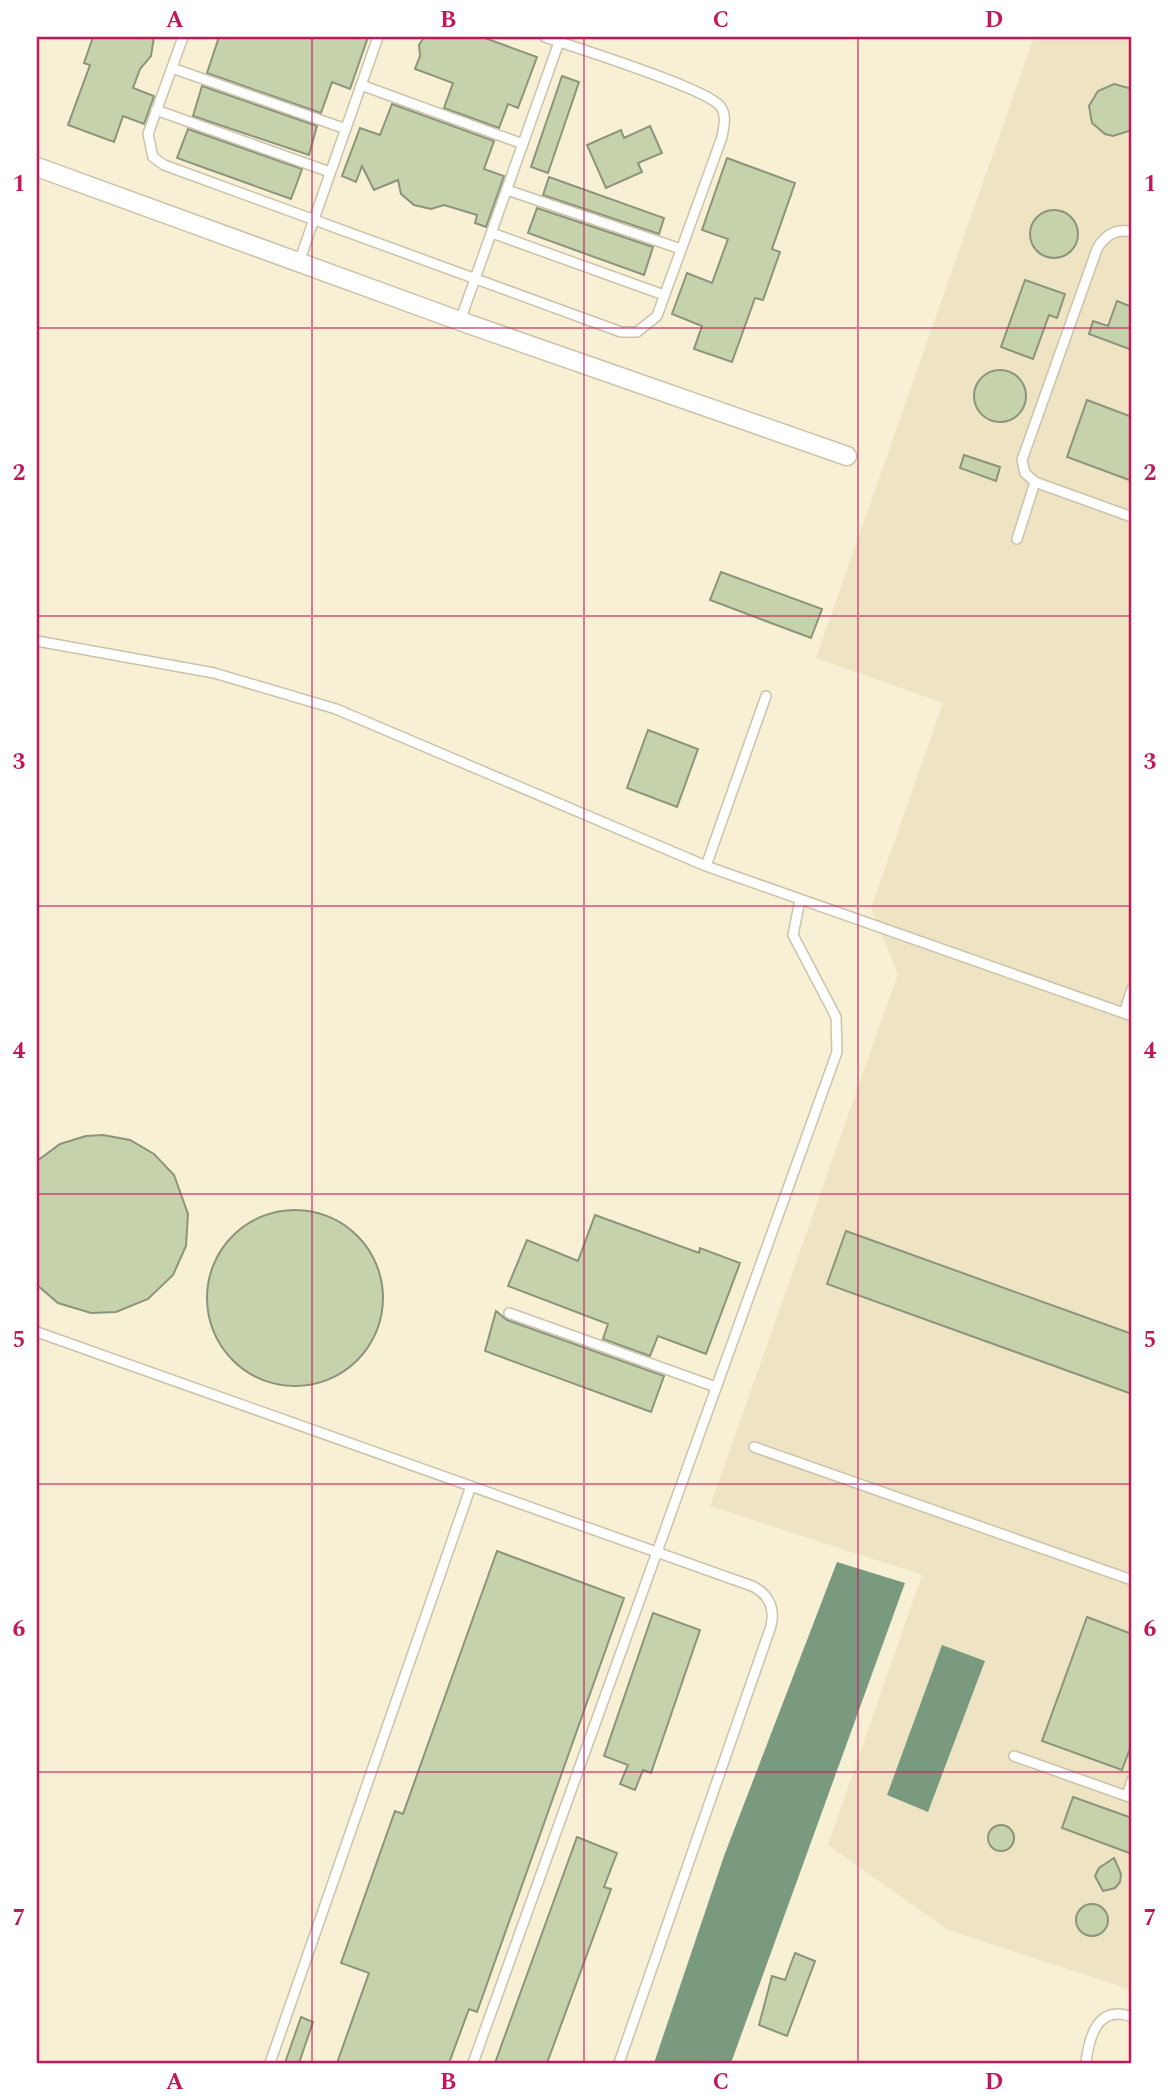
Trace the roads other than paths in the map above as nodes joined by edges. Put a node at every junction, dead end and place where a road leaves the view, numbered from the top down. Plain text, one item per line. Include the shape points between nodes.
1 (183, 37) edge
2 (379, 37) edge
3 (545, 37) edge
4 (559, 42) junction
5 (172, 68) junction
6 (362, 85) junction
7 (156, 110) junction
8 (346, 129) junction
9 (523, 144) junction
10 (37, 167) edge
11 (330, 172) junction
12 (507, 190) junction
13 (314, 219) junction
14 (1132, 232) edge
15 (492, 233) junction
16 (681, 249) junction
17 (299, 262) junction
18 (477, 278) junction
19 (664, 295) junction
20 (460, 321) junction
21 (847, 456) dead end
22 (1035, 482) junction
23 (1132, 517) edge
24 (1017, 538) dead end
25 (37, 640) edge
26 (766, 696) dead end
27 (706, 866) junction
28 (800, 900) junction
29 (1132, 989) edge
30 (1128, 1014) edge
31 (509, 1313) dead end
32 (37, 1332) edge
33 (716, 1387) junction
34 (754, 1447) dead end
35 (471, 1486) junction
36 (656, 1552) junction
37 (1132, 1580) edge
38 (1014, 1756) dead end
39 (1132, 1780) edge
40 (1129, 1797) edge
41 (1132, 2017) edge
42 (270, 2063) edge
43 (473, 2063) edge
44 (619, 2063) edge
45 (1087, 2063) edge

1 - 5 lane
2 - 6 lane
3 - 4 lane
4 - 9 lane
4 - 16 lane via 694,90 721,107 726,120 722,137
5 - 7 lane
5 - 8 lane
6 - 8 lane
6 - 9 lane
7 - 11 lane
7 - 13 lane via 148,134 153,158
8 - 11 lane
9 - 12 lane
10 - 17 street
11 - 13 lane
12 - 15 lane
12 - 16 lane
13 - 17 lane
13 - 18 lane
14 - 22 lane via 1109,234 1097,249 1023,453 1025,473
15 - 18 lane
15 - 19 lane
16 - 19 lane
17 - 20 street
18 - 19 lane via 621,332 648,326
18 - 20 lane
20 - 21 street
22 - 23 lane
22 - 24 lane
25 - 27 lane via 214,673 336,709
26 - 27 lane
27 - 28 lane
28 - 30 lane
28 - 33 lane via 793,934 831,1006 838,1028 836,1052
29 - 30 lane
31 - 33 lane
32 - 35 lane
33 - 36 lane
34 - 37 lane
35 - 36 lane
35 - 42 lane
36 - 43 lane
36 - 44 lane via 760,1590 770,1602 773,1618
38 - 40 lane
39 - 40 lane
41 - 45 lane via 1113,2014 1100,2020 1091,2032

